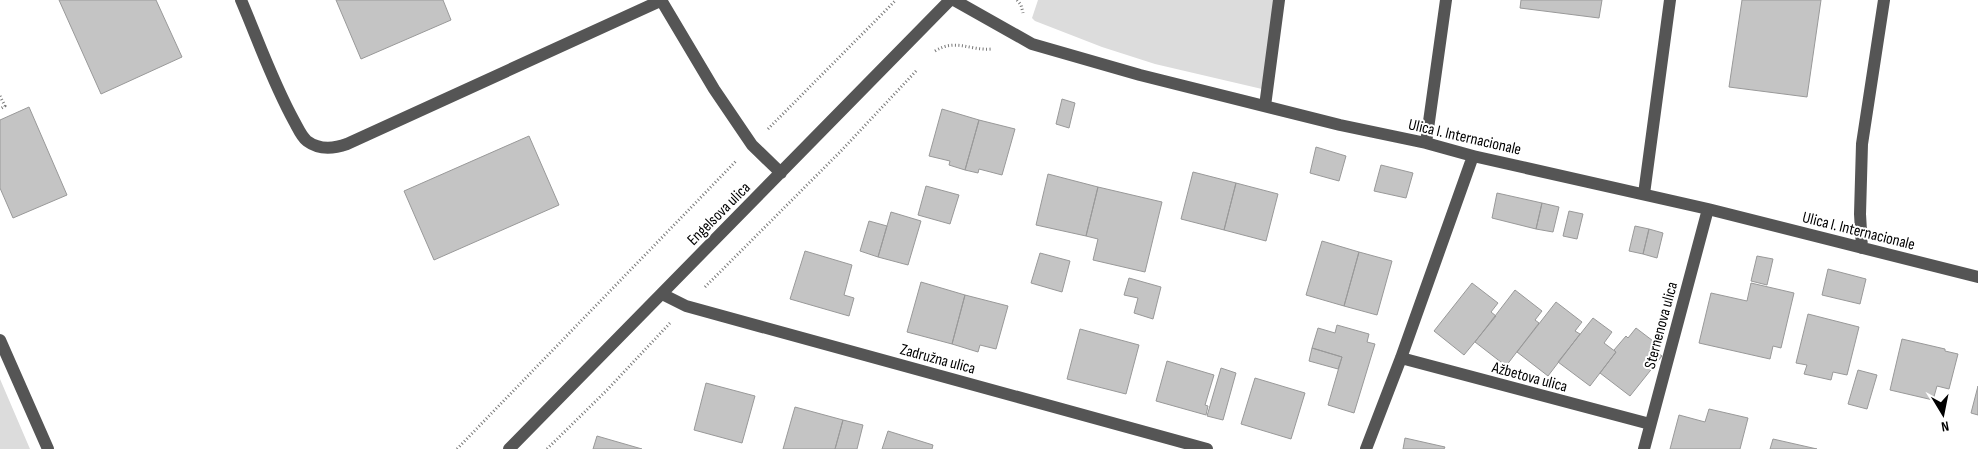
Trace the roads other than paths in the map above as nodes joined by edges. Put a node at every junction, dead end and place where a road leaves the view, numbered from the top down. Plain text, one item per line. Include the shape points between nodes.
1 (241, 0) edge
2 (660, 0) edge
3 (950, 0) edge
4 (954, 0) edge
5 (1279, 0) edge
6 (1446, 0) edge
7 (1670, 0) edge
8 (1884, 0) edge
9 (1265, 106) junction
10 (1426, 143) junction
11 (1472, 156) junction
12 (781, 173) junction
13 (1644, 194) junction
14 (1708, 208) junction
15 (1862, 248) junction
16 (1978, 277) edge
17 (662, 294) junction
18 (0, 340) edge
19 (1401, 358) junction
20 (1650, 424) junction
21 (48, 449) edge
22 (509, 449) edge
23 (1207, 449) edge
24 (1366, 449) edge
25 (1644, 449) edge

1 - 2 street via 287,108 305,140 323,148 335,148
2 - 12 street via 752,145
3 - 12 street, Engelsova ulica
4 - 9 street, Ulica I. Internacionale via 1032,44
5 - 9 street
6 - 10 street
7 - 13 street
8 - 15 street via 1862,144
9 - 10 street, Ulica I. Internacionale
10 - 11 street, Ulica I. Internacionale
11 - 13 street, Ulica I. Internacionale
11 - 19 street
12 - 17 street, Engelsova ulica
13 - 14 street, Ulica I. Internacionale
14 - 15 street, Ulica I. Internacionale
14 - 20 street, Sternenova ulica
15 - 16 street, Ulica I. Internacionale
17 - 22 street, Engelsova ulica
17 - 23 street, Zadružna ulica via 686,306
18 - 21 street
19 - 20 street, Ažbetova ulica
19 - 24 street
20 - 25 street, Sternenova ulica

